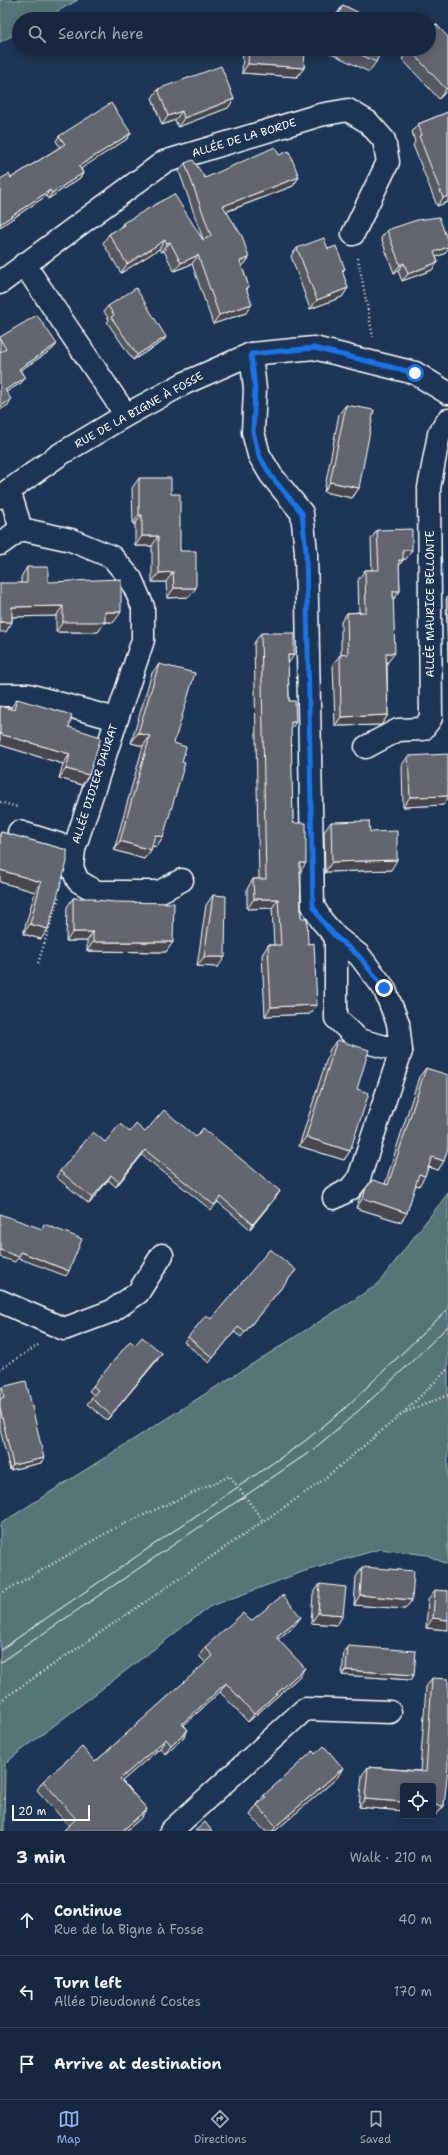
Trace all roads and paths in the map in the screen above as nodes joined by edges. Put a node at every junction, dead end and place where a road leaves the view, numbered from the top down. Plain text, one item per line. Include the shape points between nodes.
1 (353, 234) joint
2 (24, 264) junction
3 (0, 283) edge
4 (251, 354) junction
5 (378, 363) junction
6 (448, 393) edge
7 (126, 415) junction
8 (448, 420) edge
9 (4, 493) edge
10 (21, 529) junction
11 (0, 544) edge
12 (0, 695) edge
13 (116, 719) junction
14 (366, 747) dead end
15 (19, 832) dead end
16 (73, 858) junction
17 (182, 880) dead end
18 (336, 937) junction
19 (38, 963) dead end
20 (401, 1051) junction
21 (334, 1198) dead end
22 (162, 1255) dead end
23 (0, 1301) edge
24 (64, 1329) junction
25 (0, 1369) edge
26 (448, 1369) edge
27 (448, 1396) edge
28 (403, 1412) junction
29 (263, 1521) junction
30 (0, 1594) edge
31 (0, 1701) edge
32 (390, 1712) dead end
33 (171, 1831) edge

1 - 2 street, ALLÉE DE LA BORDE via 388,162 384,140 368,122 348,110 320,115 164,162
1 - 5 path
2 - 3 street, ALLÉE DE LA BORDE
2 - 7 street
4 - 5 street, RUE DE LA BIGNE À FOSSE via 314,348
4 - 7 street, RUE DE LA BIGNE À FOSSE via 185,382
4 - 18 street via 255,389 253,432 259,455 271,476 302,513 306,552 313,906
5 - 6 street, RUE DE LA BIGNE À FOSSE via 415,373
7 - 9 street, RUE DE LA BIGNE À FOSSE via 59,455
8 - 14 street, ALLÉE MAURICE BELLONTE via 439,434 430,488 431,718 423,729 398,730
9 - 10 street
10 - 11 street
10 - 13 street, ALLÉE DIDIER DAURAT via 71,540 112,557 131,579 142,607 143,640
12 - 13 street, ALLÉE DIDIER DAURAT via 29,695
13 - 16 street, ALLÉE DIDIER DAURAT
15 - 16 street, ALLÉE DIDIER DAURAT
16 - 17 street via 78,881 98,892 159,892
16 - 19 path
18 - 20 street via 359,956 384,988 398,1023
18 - 20 street via 336,1018 359,1040
20 - 21 street via 359,1178 350,1189
22 - 24 street via 138,1293 112,1311
23 - 24 street
24 - 25 path
26 - 28 path
27 - 28 path
28 - 29 path via 318,1484
29 - 30 path via 230,1476 115,1528
29 - 31 path
32 - 33 street via 305,1709

